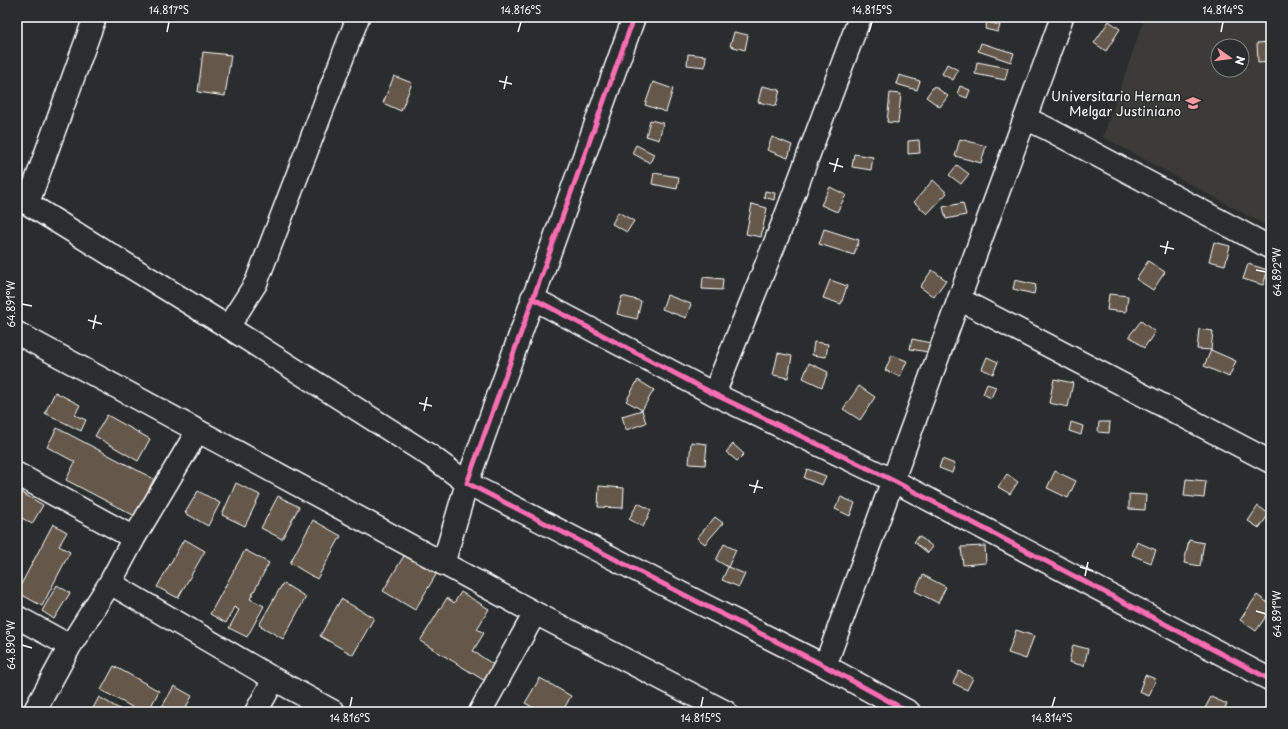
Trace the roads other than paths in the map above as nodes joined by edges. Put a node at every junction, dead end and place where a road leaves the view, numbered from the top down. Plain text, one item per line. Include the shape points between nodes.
1 (96, 17) edge
2 (358, 17) edge
3 (634, 17) edge
4 (860, 17) edge
5 (1062, 17) edge
6 (1025, 118) junction
7 (22, 200) edge
8 (1271, 248) edge
9 (532, 298) junction
10 (959, 299) junction
11 (228, 327) junction
12 (17, 334) edge
13 (714, 394) junction
14 (197, 432) junction
15 (1271, 462) edge
16 (17, 474) edge
17 (892, 480) junction
18 (467, 483) junction
19 (134, 538) junction
20 (443, 564) junction
21 (110, 583) junction
22 (535, 613) junction
23 (17, 617) edge
24 (70, 646) junction
25 (825, 666) junction
26 (274, 679) junction
27 (1271, 680) edge
28 (34, 712) edge
29 (256, 712) edge
30 (334, 712) edge
31 (480, 712) edge
32 (726, 712) edge
33 (909, 712) edge

1 - 7 street
2 - 11 street via 256,283
3 - 9 street
4 - 13 street via 785,218
5 - 6 street
6 - 8 street
6 - 10 street
7 - 11 street
9 - 13 street
9 - 18 street
10 - 15 street
10 - 17 street
11 - 18 street via 432,457
12 - 14 street
13 - 17 street
14 - 19 street
14 - 20 street
16 - 19 street
17 - 25 street
17 - 27 street
18 - 20 street
18 - 25 street
19 - 21 street
20 - 22 street
21 - 24 street
21 - 26 street
22 - 31 street
22 - 32 street
23 - 24 street
24 - 28 street
25 - 33 street
26 - 29 street
26 - 30 street

